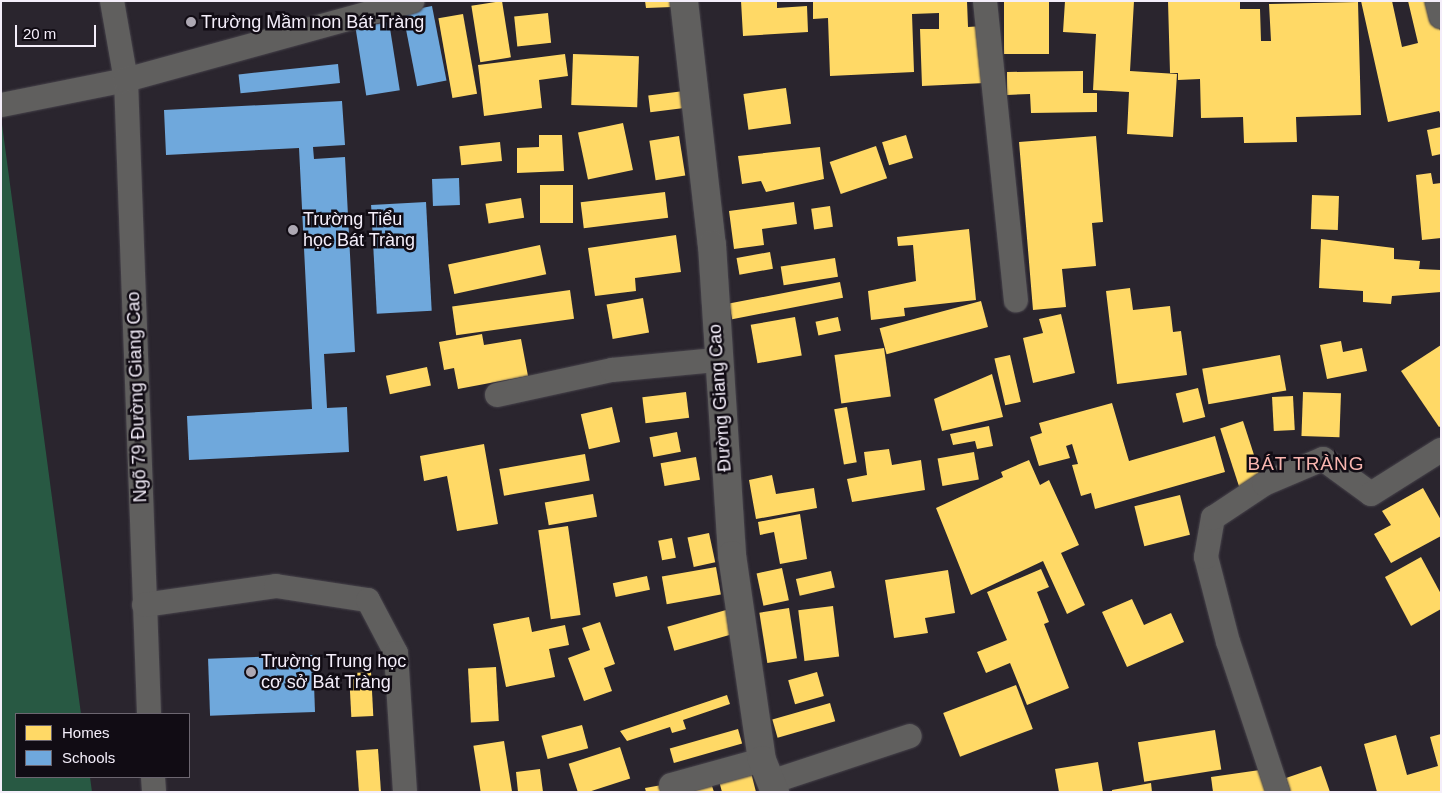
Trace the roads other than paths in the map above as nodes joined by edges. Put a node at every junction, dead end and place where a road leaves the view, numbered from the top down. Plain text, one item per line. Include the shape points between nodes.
1 (112, 1) edge
2 (412, 1) edge
3 (684, 1) edge
4 (985, 1) edge
5 (1436, 1) edge
6 (1441, 17) edge
7 (126, 80) junction
8 (1, 105) edge
9 (1016, 300) dead end
10 (716, 360) junction
11 (497, 395) dead end
12 (1441, 450) edge
13 (144, 605) junction
14 (149, 713) edge
15 (910, 736) dead end
16 (153, 778) edge
17 (769, 778) edge
18 (671, 785) dead end
19 (154, 792) edge
20 (406, 792) edge
21 (1278, 792) edge

1 - 7 street, Ngõ 79 Đường Giang Cao
2 - 7 street
3 - 10 street, Đường Giang Cao via 712,245
4 - 9 street
5 - 6 street
7 - 8 street
7 - 13 street, Ngõ 79 Đường Giang Cao
10 - 11 street via 612,370
10 - 17 street, Đường Giang Cao via 732,555
12 - 21 street via 1370,494 1323,459 1264,484 1213,518 1206,557 1264,755
13 - 14 street, Ngõ 79 Đường Giang Cao
13 - 20 street via 276,586 368,600 396,653
15 - 17 street
16 - 19 street
17 - 18 street

